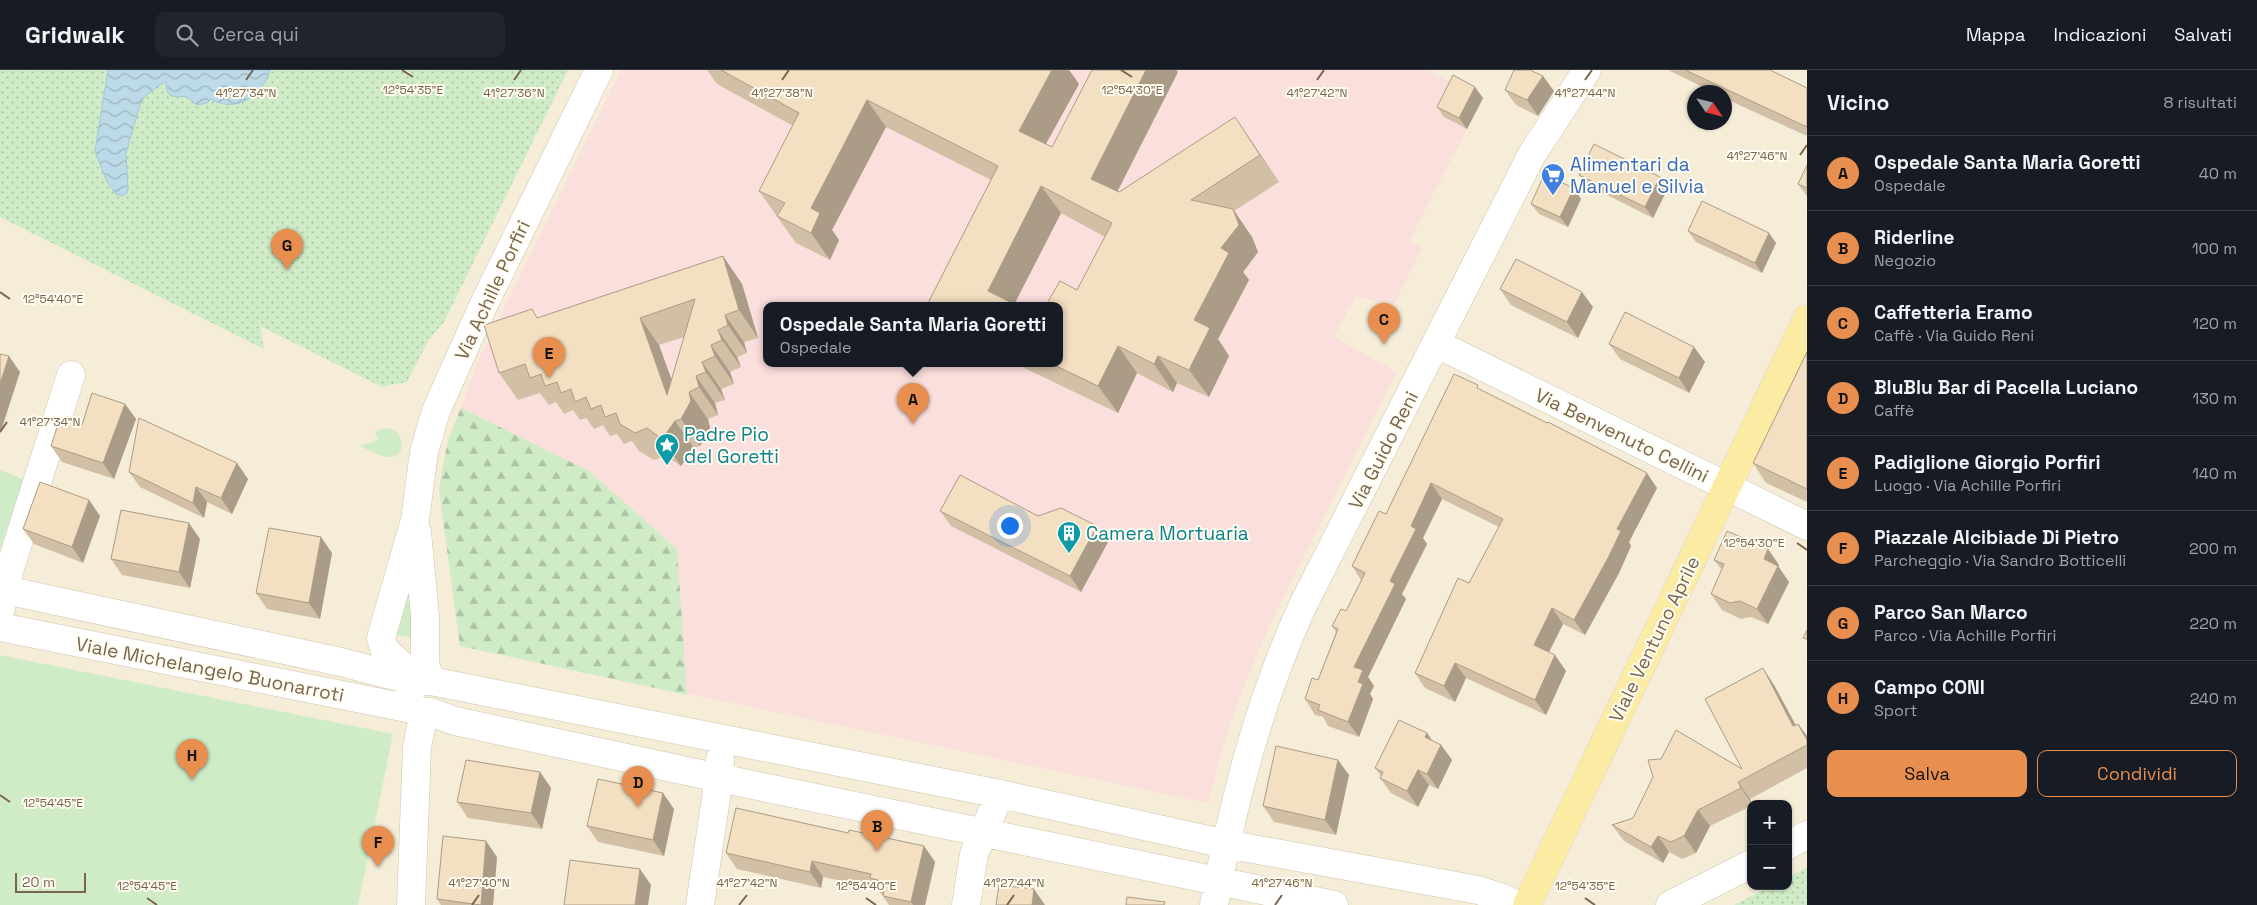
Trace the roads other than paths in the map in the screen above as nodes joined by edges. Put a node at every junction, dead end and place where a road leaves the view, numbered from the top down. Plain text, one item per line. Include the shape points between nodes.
1 (599, 70) edge
2 (1582, 72) edge
3 (1807, 319) edge
4 (1437, 344) junction
5 (71, 375) dead end
6 (1726, 487) junction
7 (415, 520) junction
8 (1807, 526) edge
9 (1, 598) edge
10 (0, 627) edge
11 (425, 681) junction
12 (424, 712) junction
13 (720, 737) junction
14 (719, 778) junction
15 (1000, 794) junction
16 (982, 833) junction
17 (1807, 835) edge
18 (1792, 843) edge
19 (1226, 844) junction
20 (1747, 866) edge
21 (1216, 893) edge
22 (411, 905) edge
23 (700, 905) edge
24 (966, 905) edge
25 (1334, 905) edge
26 (1516, 905) edge
27 (1527, 905) edge
28 (1670, 905) edge

1 - 7 street, Via Achille Porfiri via 436,410 424,452
2 - 4 street, Via Guido Reni via 1531,156
3 - 6 main road, Viale Ventuno Aprile
4 - 6 street, Via Benvenuto Cellini
4 - 19 street, Via Guido Reni via 1287,640 1248,752
5 - 9 street
6 - 8 street, Via Benvenuto Cellini
6 - 27 main road, Viale Ventuno Aprile
7 - 11 street, Via Achille Porfiri via 423,581
7 - 11 street, Via Achille Porfiri via 380,638 384,650
9 - 11 street, Viale Michelangelo Buonarroti via 348,663
10 - 12 street, Viale Michelangelo Buonarroti
11 - 12 street via 440,690 441,700 435,710
11 - 13 street, Viale Michelangelo Buonarroti
12 - 14 street, Viale Michelangelo Buonarroti
12 - 22 street via 417,747
13 - 14 street
13 - 15 street, Viale Michelangelo Buonarroti
14 - 16 street, Viale Michelangelo Buonarroti
14 - 23 street
15 - 16 street
15 - 19 street, Viale Michelangelo Buonarroti
16 - 21 street, Viale Michelangelo Buonarroti
16 - 24 street via 974,854
17 - 18 street
19 - 21 street
19 - 26 street, Viale Michelangelo Buonarroti via 1478,890
20 - 28 street
21 - 25 street, Viale Michelangelo Buonarroti

